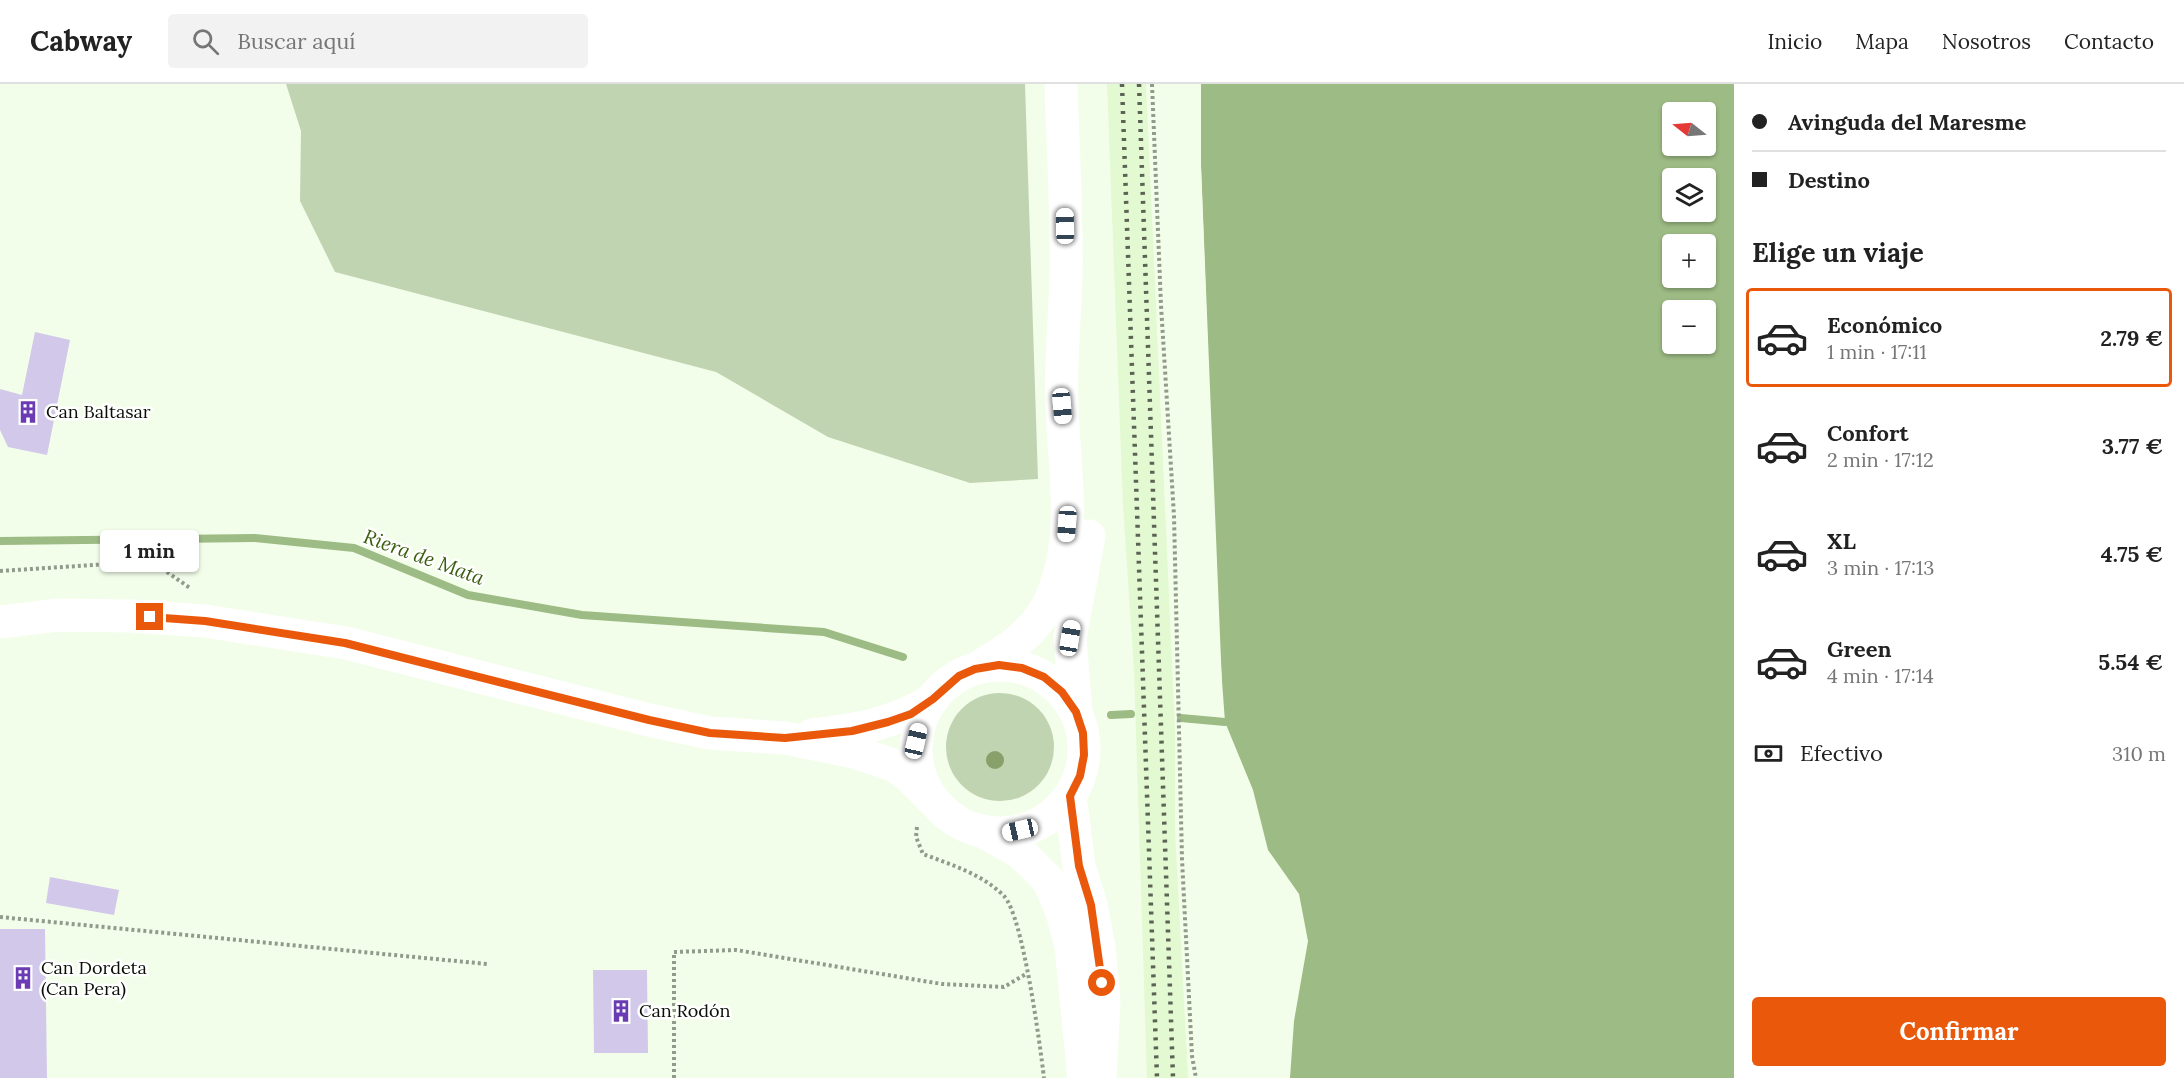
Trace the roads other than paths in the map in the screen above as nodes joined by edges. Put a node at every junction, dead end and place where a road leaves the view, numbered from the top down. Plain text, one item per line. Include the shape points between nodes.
1 (1061, 84) edge
2 (1066, 274) junction
3 (0, 622) edge
4 (975, 669) junction
5 (933, 699) junction
6 (1076, 712) junction
7 (785, 738) junction
8 (1070, 796) junction
9 (936, 803) junction
10 (982, 831) junction
11 (1084, 1078) edge
12 (1100, 1078) edge

1 - 2 main road
2 - 4 main road via 1062,406 1068,508 1062,565 1050,600 1034,628 1016,645
2 - 6 main road via 1084,408 1091,505 1088,546 1070,638
3 - 7 main road via 58,615 132,615 205,621 345,643 592,707 710,733
4 - 5 main road via 944,686
4 - 6 main road via 999,665 1022,668 1044,677 1062,692
5 - 7 main road via 911,714 888,722 852,731
5 - 9 main road via 916,741 924,785
6 - 8 main road via 1083,733 1084,755 1080,776
7 - 9 main road via 854,752 893,765
8 - 10 main road via 1053,814 1032,827 1007,833
8 - 12 main road via 1079,866 1091,905 1100,958 1104,1001
9 - 10 main road via 957,821
10 - 11 main road via 1020,853 1049,881 1062,912 1071,946

